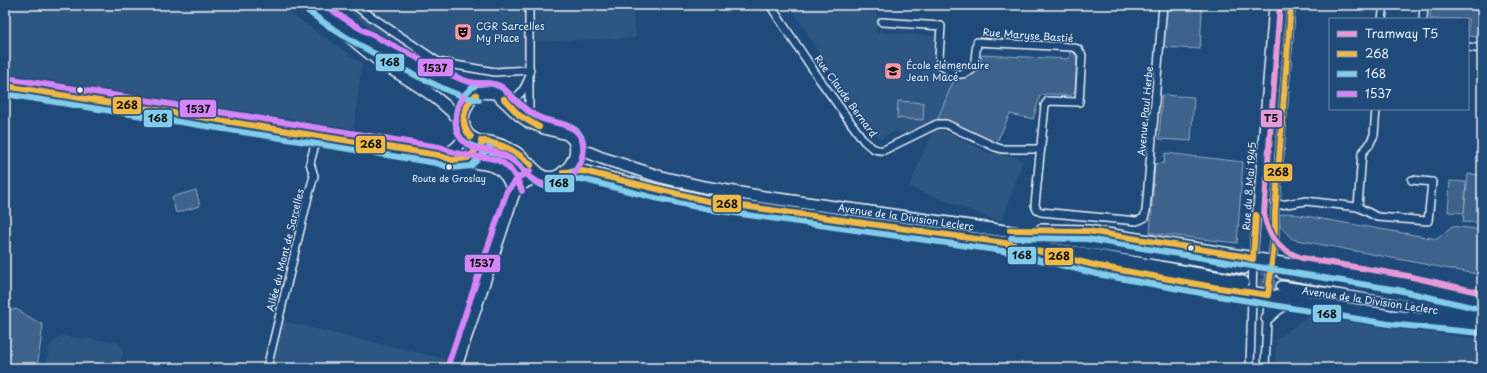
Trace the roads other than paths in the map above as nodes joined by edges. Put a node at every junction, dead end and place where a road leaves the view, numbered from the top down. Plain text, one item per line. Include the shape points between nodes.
1 (313, 5) edge
2 (354, 5) edge
3 (529, 5) edge
4 (770, 5) edge
5 (1162, 5) edge
6 (1273, 5) edge
7 (1291, 5) edge
8 (1384, 5) edge
9 (1424, 5) edge
10 (1382, 18) edge
11 (1423, 18) edge
12 (333, 21) junction
13 (882, 22) dead end
14 (1469, 47) edge
15 (1482, 49) edge
16 (530, 73) junction
17 (5, 86) edge
18 (480, 92) junction
19 (505, 101) junction
20 (1376, 110) edge
21 (529, 122) junction
22 (464, 126) junction
23 (317, 137) junction
24 (485, 141) junction
25 (575, 144) junction
26 (1041, 149) junction
27 (516, 152) junction
28 (438, 155) junction
29 (452, 160) junction
30 (563, 172) junction
31 (544, 177) junction
32 (1412, 180) dead end
33 (514, 194) junction
34 (1275, 203) junction
35 (1358, 207) junction
36 (1144, 218) joint
37 (1005, 230) junction
38 (1005, 243) junction
39 (1253, 259) junction
40 (1272, 262) junction
41 (1244, 268) tunnel mouth
42 (1282, 274) tunnel mouth
43 (1243, 282) tunnel mouth
44 (1282, 287) tunnel mouth
45 (1253, 292) junction
46 (1268, 295) junction
47 (1296, 300) junction
48 (1482, 301) edge
49 (1482, 308) edge
50 (1482, 317) edge
51 (1267, 318) junction
52 (1482, 326) edge
53 (267, 368) edge
54 (456, 368) edge
55 (1250, 368) edge
56 (1265, 368) edge

1 - 12 main road
2 - 16 street via 438,62 495,72
3 - 16 street
4 - 26 street, Rue Claude Bernard via 820,80 864,141 872,148 884,150 937,124 946,124 1002,149
5 - 36 street, Avenue Paul Herbe
6 - 39 street, Rue du 8 Mai 1945
7 - 34 street
8 - 10 street
9 - 11 street
12 - 18 main road, Avenue de la Division Leclerc via 451,84
12 - 22 main road via 367,51 442,102
13 - 26 street, Rue Maryse Bastié via 941,26 939,57 942,66 956,74 974,68 977,42 1078,49 1082,55 1079,102 1048,101 1045,105
14 - 15 street
16 - 19 street via 522,92 515,98
16 - 21 street
17 - 23 main road
18 - 19 main road, Avenue de la Division Leclerc via 496,93
18 - 22 main road via 468,104
19 - 21 main road, Avenue de la Division Leclerc
20 - 35 street via 1374,135 1362,153
21 - 25 main road, Avenue de la Division Leclerc via 564,132
22 - 24 main road via 473,139
22 - 28 main road via 464,137 460,145 451,152
23 - 28 main road
23 - 53 street, Allée du Mont de Sarcelles via 310,163 314,176
24 - 27 main road
24 - 29 main road via 468,158
25 - 30 main road via 573,159
25 - 37 main road, Avenue de la Division Leclerc via 602,158 661,177 704,187
26 - 36 street, Rue Maryse Bastié via 1035,205 1037,210 1137,221
27 - 31 main road
27 - 33 main road via 518,168
28 - 29 main road
29 - 33 main road via 491,166 500,170 507,176
30 - 31 main road, Avenue de la Division Leclerc
30 - 38 main road, Avenue de la Division Leclerc via 583,171 687,198
31 - 33 main road via 529,180
32 - 35 street via 1432,182 1428,221 1378,217
33 - 54 main road
34 - 35 street via 1306,201
34 - 40 street via 1276,236
37 - 39 main road via 1088,232
37 - 41 main road, Avenue de la Division Leclerc
38 - 43 main road, Avenue de la Division Leclerc via 1088,254
38 - 45 main road via 1098,266
39 - 40 main road
39 - 45 street, Rue du 8 Mai 1945
40 - 46 street
40 - 48 main road via 1399,282
42 - 49 main road, Avenue de la Division Leclerc
44 - 50 main road, Avenue de la Division Leclerc
45 - 46 main road
45 - 55 street, Rue du 8 Mai 1945
46 - 47 main road
46 - 51 street
47 - 51 main road via 1288,302
47 - 52 main road via 1390,316
51 - 56 street

